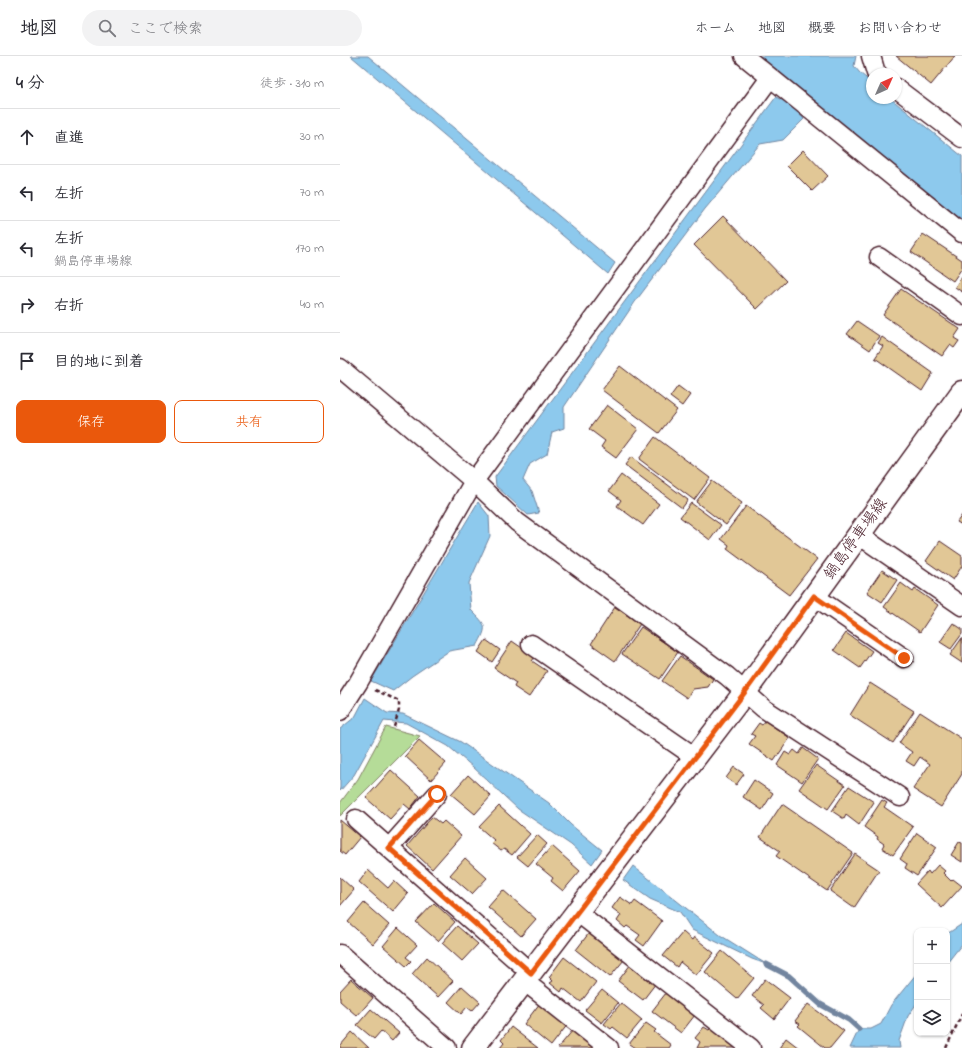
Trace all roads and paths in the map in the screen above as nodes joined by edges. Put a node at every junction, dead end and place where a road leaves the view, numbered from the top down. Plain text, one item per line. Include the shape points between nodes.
1 (744, 56) edge
2 (871, 56) edge
3 (875, 68) edge
4 (770, 78) junction
5 (902, 93) edge
6 (962, 138) edge
7 (962, 233) edge
8 (879, 257) dead end
9 (962, 316) edge
10 (340, 368) edge
11 (962, 392) edge
12 (474, 481) junction
13 (859, 535) junction
14 (814, 596) junction
15 (962, 606) edge
16 (531, 644) dead end
17 (904, 658) dead end
18 (358, 683) junction
19 (745, 692) junction
20 (340, 711) edge
21 (394, 727) dead end
22 (695, 757) junction
23 (437, 794) dead end
24 (900, 797) dead end
25 (356, 818) dead end
26 (389, 848) junction
27 (577, 912) junction
28 (341, 956) edge
29 (527, 977) junction
30 (962, 1014) edge
31 (447, 1048) edge
32 (473, 1048) edge
33 (609, 1048) edge
34 (751, 1048) edge
35 (946, 1048) edge

1 - 4 street
2 - 3 street
4 - 7 street
4 - 12 street
5 - 6 street
8 - 9 street
10 - 12 street
11 - 13 main road, 鍋島停車場線
12 - 18 street
12 - 19 street via 517,522 727,676
13 - 14 main road, 鍋島停車場線
13 - 15 street
14 - 17 street
14 - 19 main road, 鍋島停車場線
16 - 22 street
18 - 20 street
18 - 21 path via 399,701
19 - 22 main road, 鍋島停車場線
19 - 24 street via 763,708
22 - 27 main road, 鍋島停車場線
23 - 26 street
25 - 26 street
26 - 29 street
27 - 29 main road, 鍋島停車場線
27 - 34 street
28 - 31 street
29 - 32 main road, 鍋島停車場線
29 - 33 street
30 - 35 path

